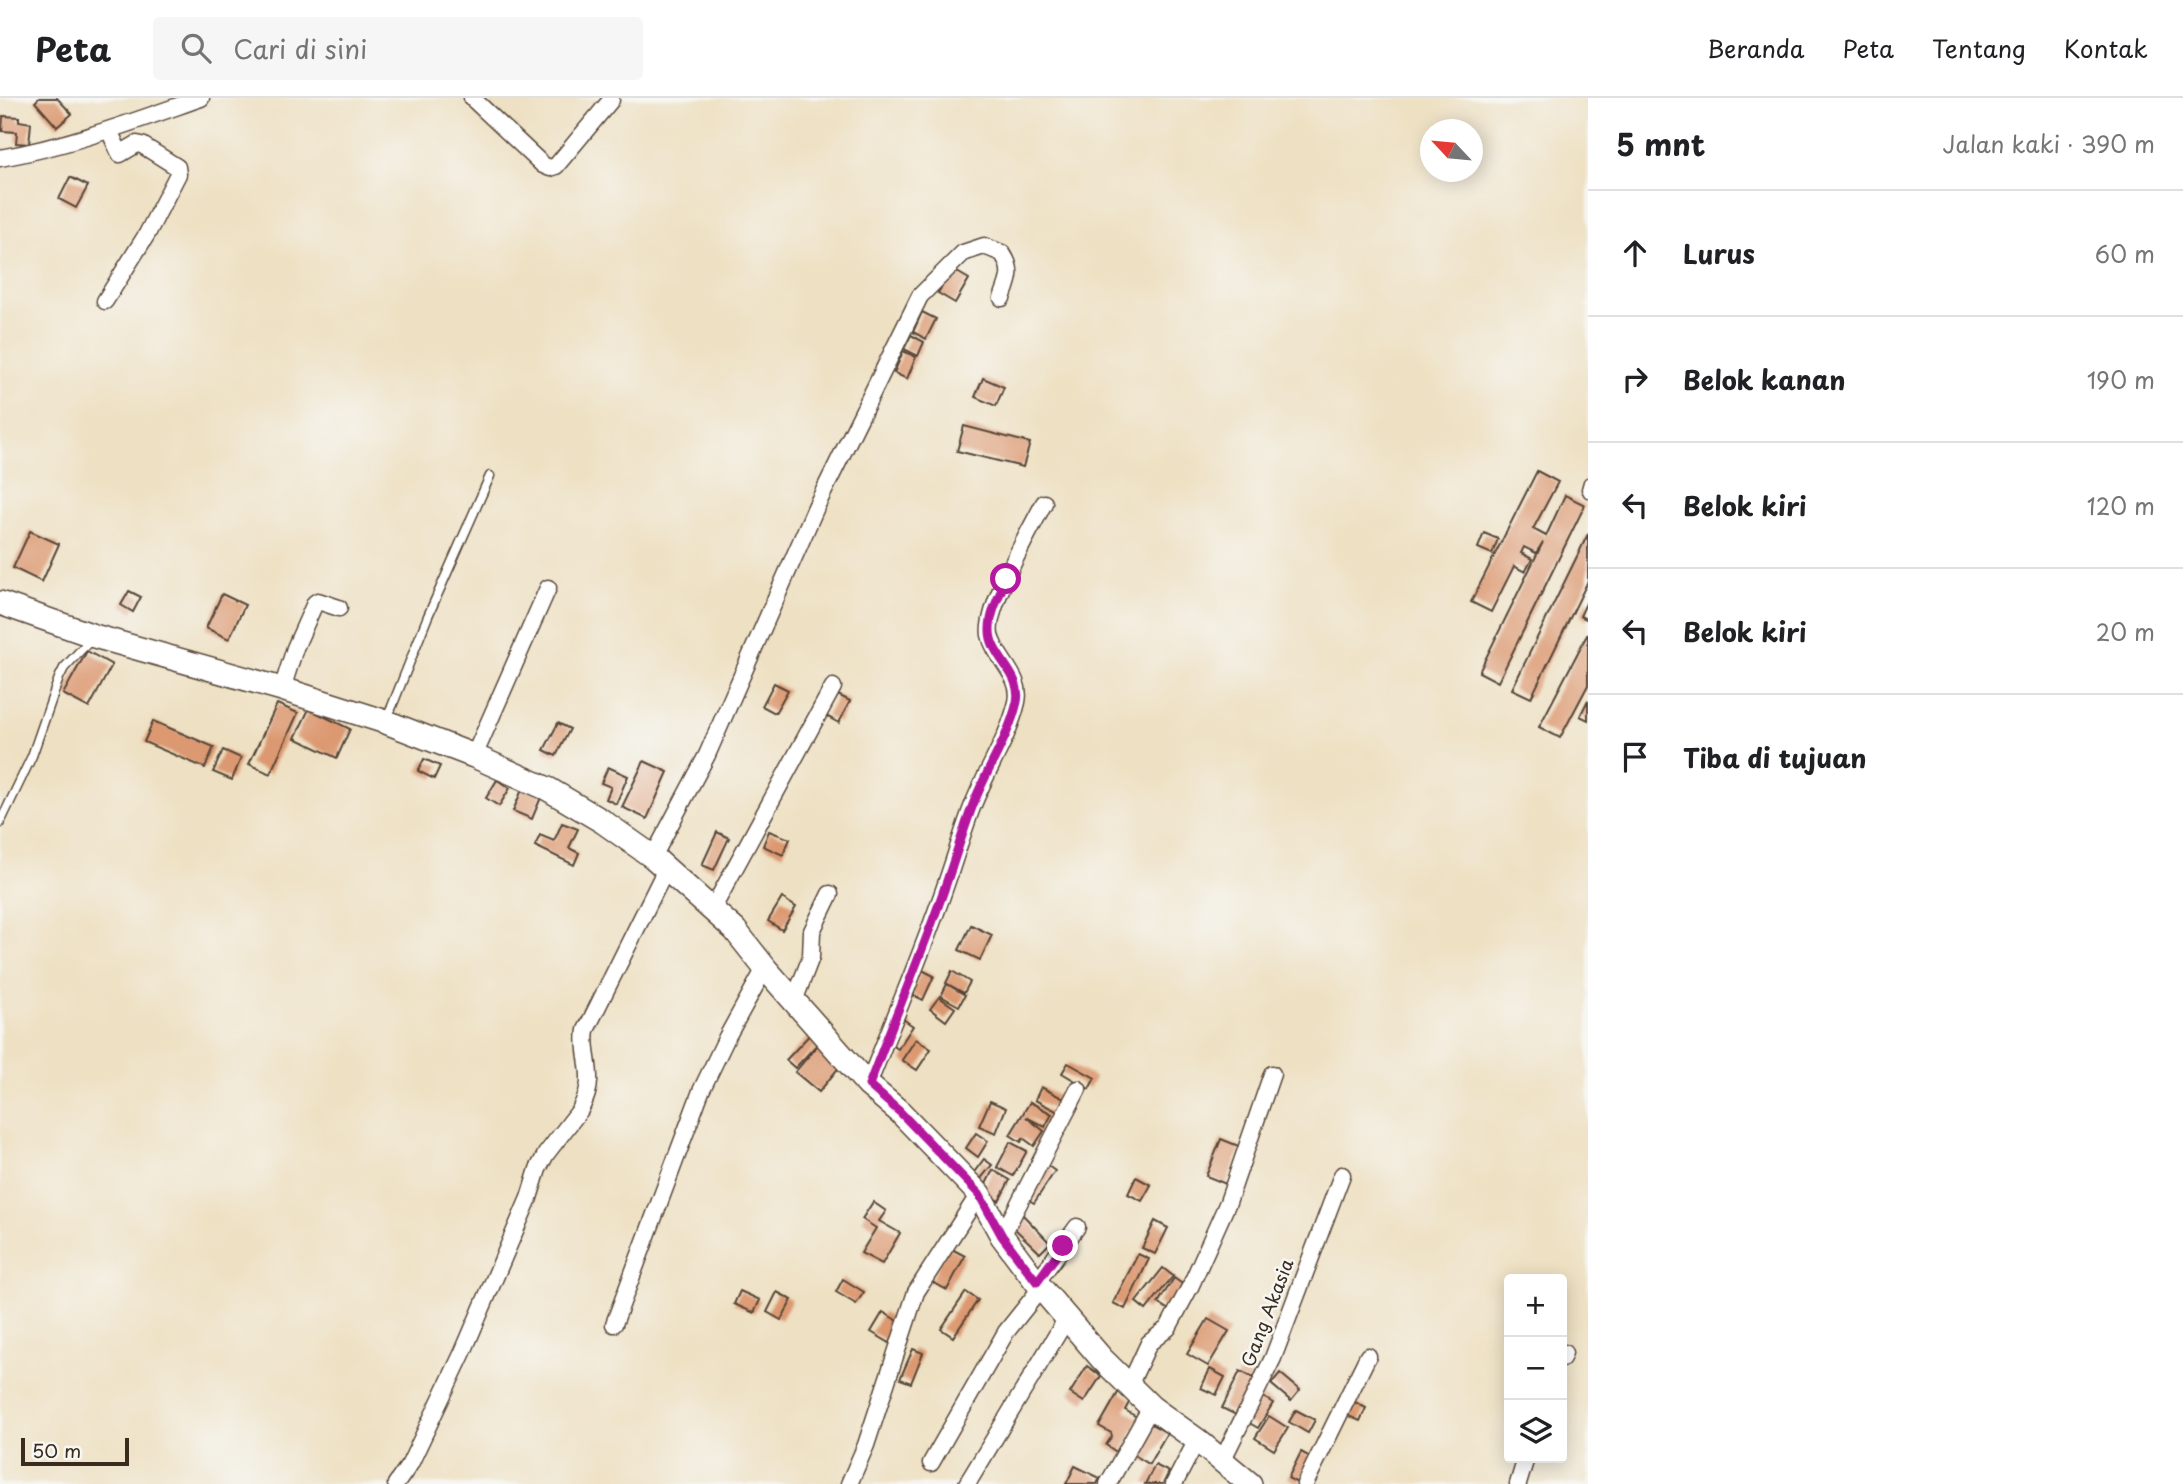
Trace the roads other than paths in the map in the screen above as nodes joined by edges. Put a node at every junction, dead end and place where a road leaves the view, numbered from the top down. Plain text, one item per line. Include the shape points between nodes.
1 (201, 98) edge
2 (472, 98) edge
3 (611, 100) dead end
4 (109, 130) junction
5 (0, 158) edge
6 (1002, 298) dead end
7 (105, 301) dead end
8 (490, 476) dead end
9 (1588, 482) edge
10 (1588, 493) edge
11 (1044, 503) dead end
12 (548, 588) dead end
13 (0, 603) edge
14 (339, 608) dead end
15 (94, 636) junction
16 (832, 687) dead end
17 (282, 689) junction
18 (386, 722) junction
19 (474, 756) junction
20 (0, 823) edge
21 (659, 863) junction
22 (830, 894) dead end
23 (712, 910) junction
24 (765, 968) junction
25 (794, 1001) junction
26 (1272, 1074) dead end
27 (869, 1085) junction
28 (1078, 1089) dead end
29 (1342, 1175) dead end
30 (979, 1194) junction
31 (1077, 1227) dead end
32 (1002, 1236) junction
33 (1039, 1285) junction
34 (1067, 1318) junction
35 (614, 1324) dead end
36 (1368, 1356) dead end
37 (1129, 1386) junction
38 (1151, 1407) junction
39 (1197, 1440) junction
40 (1222, 1461) junction
41 (931, 1463) dead end
42 (1524, 1463) edge
43 (396, 1484) edge
44 (849, 1484) edge
45 (967, 1484) edge
46 (1108, 1484) edge
47 (1174, 1484) edge
48 (1250, 1484) edge
49 (1305, 1484) edge
50 (1518, 1484) edge

1 - 4 street
2 - 3 street via 550,168
4 - 5 street
4 - 7 street via 120,154 142,145 177,167 178,174
6 - 21 street via 1010,269 1002,253 984,246 963,253 920,296 816,507
8 - 18 lane
9 - 10 lane
11 - 27 street via 1006,579 989,628 996,651 1017,687 1012,718 971,810
12 - 19 street
13 - 15 main road
14 - 17 street via 315,603
15 - 17 main road
15 - 20 lane via 64,668 32,756
16 - 23 street
17 - 18 main road
18 - 19 main road
19 - 21 main road via 548,789 603,821
21 - 23 main road
21 - 43 street via 586,1030 589,1077 580,1110 537,1169 463,1352
22 - 25 street via 812,932 811,957
23 - 24 main road
24 - 25 main road
24 - 35 street via 701,1091
25 - 27 main road
26 - 37 street via 1228,1202 1191,1285 1168,1328 1149,1343
27 - 30 main road
28 - 32 street
29 - 40 street, Gang Akasia via 1273,1358
30 - 32 main road
30 - 44 street via 916,1292
31 - 33 street
32 - 33 main road
33 - 34 main road
33 - 41 street via 1006,1332
34 - 37 main road
34 - 45 street
36 - 49 street
37 - 38 main road
38 - 39 main road
38 - 46 street
39 - 40 main road
39 - 47 street
40 - 48 main road
42 - 50 street

